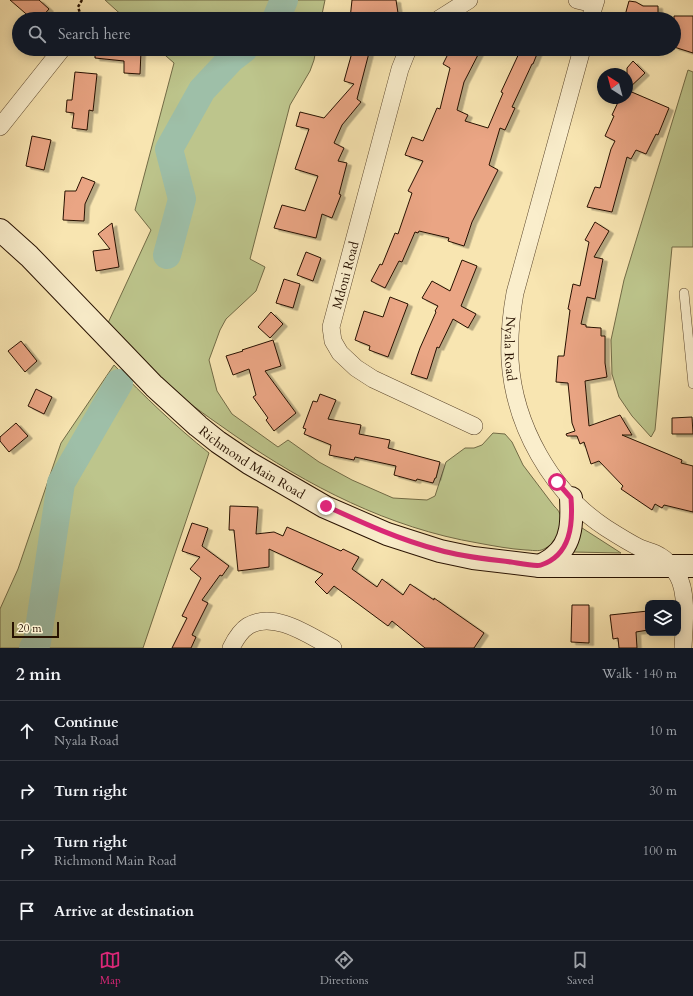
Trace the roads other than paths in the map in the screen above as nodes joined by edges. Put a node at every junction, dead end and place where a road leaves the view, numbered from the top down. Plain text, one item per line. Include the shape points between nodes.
1 (577, 0) edge
2 (464, 1) edge
3 (594, 8) edge
4 (449, 12) edge
5 (57, 56) edge
6 (405, 56) edge
7 (580, 56) edge
8 (0, 128) edge
9 (0, 230) edge
10 (684, 293) dead end
11 (693, 384) edge
12 (474, 426) dead end
13 (571, 498) junction
14 (540, 566) junction
15 (670, 566) junction
16 (693, 566) edge
17 (231, 648) edge
18 (332, 648) edge
19 (683, 648) edge

1 - 3 street
2 - 4 street
5 - 8 street
6 - 12 street, Mdoni Road via 331,327 333,341 347,361 373,379
7 - 13 street, Nyala Road via 515,293 510,338 513,383 525,426 545,464
9 - 14 main road, Richmond Main Road via 29,256 174,406 218,442 249,463 326,506 387,534 440,551
10 - 11 lane
13 - 14 main road via 571,526 568,538 554,557
13 - 15 street, Nyala Road via 603,526 640,548 660,556
14 - 15 main road, Richmond Main Road
15 - 16 main road
15 - 19 street, Nyala Road via 683,586
17 - 18 street via 248,626 272,620 291,626

